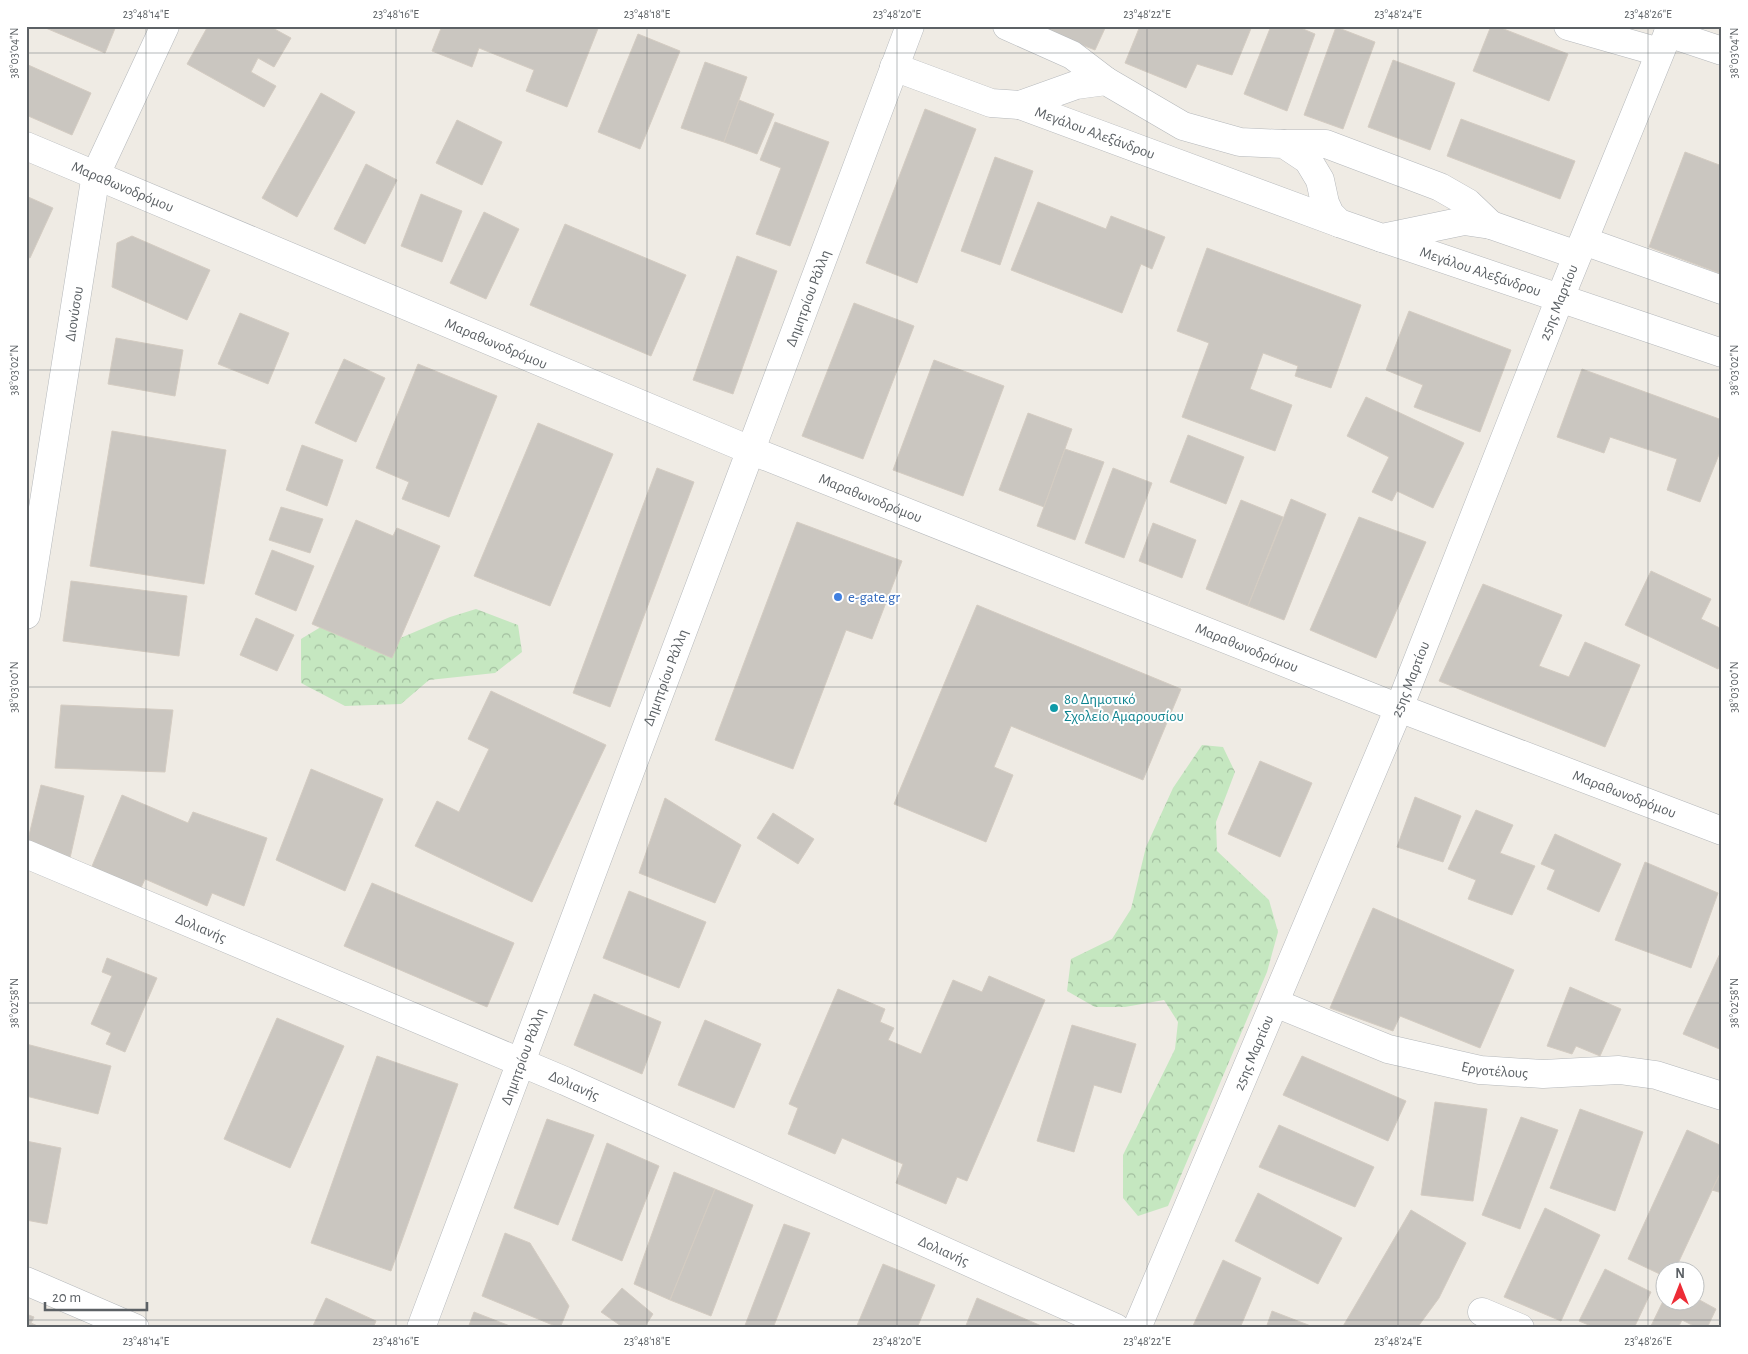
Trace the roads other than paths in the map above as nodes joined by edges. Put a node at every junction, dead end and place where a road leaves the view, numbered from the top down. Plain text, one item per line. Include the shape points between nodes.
1 (165, 26) edge
2 (1007, 26) edge
3 (1568, 26) edge
4 (904, 28) edge
5 (1666, 37) edge
6 (1722, 51) edge
7 (894, 67) junction
8 (1106, 82) junction
9 (1020, 105) junction
10 (1284, 144) junction
11 (26, 146) edge
12 (96, 174) junction
13 (1339, 223) junction
14 (1491, 224) junction
15 (1382, 238) junction
16 (1580, 248) junction
17 (1722, 290) edge
18 (1560, 298) junction
19 (1722, 353) edge
20 (750, 450) junction
21 (26, 615) edge
22 (1399, 708) junction
23 (1722, 831) edge
24 (26, 854) edge
25 (1275, 1003) junction
26 (520, 1062) junction
27 (1722, 1096) edge
28 (26, 1281) edge
29 (1482, 1312) dead end
30 (135, 1328) edge
31 (420, 1328) edge
32 (1116, 1328) edge
33 (1137, 1328) edge
34 (1520, 1328) edge

1 - 12 street, Διονύσου
2 - 8 street, Μεγάλου Αλεξάνδρου via 1072,55
3 - 5 street
4 - 7 street, Δημητρίου Ράλλη
5 - 6 street
5 - 16 street, 25ης Μαρτίου
7 - 9 street, Μεγάλου Αλεξάνδρου via 991,103
7 - 20 street, Δημητρίου Ράλλη
8 - 9 street, Μεγάλου Αλεξάνδρου via 1076,85
8 - 10 street, Μεγάλου Αλεξάνδρου via 1183,126 1240,142
9 - 13 street, Μεγάλου Αλεξάνδρου
10 - 13 street via 1308,160 1320,180 1330,214
10 - 14 street, Μεγάλου Αλεξάνδρου via 1326,144 1440,188 1468,203
11 - 12 street, Μαραθωνοδρόμου
12 - 20 street, Μαραθωνοδρόμου
12 - 21 street, Διονύσου
13 - 15 street, Μεγάλου Αλεξάνδρου
14 - 15 street, Μεγάλου Αλεξάνδρου via 1464,220
14 - 16 street, Μεγάλου Αλεξάνδρου
15 - 18 street, Μεγάλου Αλεξάνδρου
16 - 17 street, Μεγάλου Αλεξάνδρου
16 - 18 street, 25ης Μαρτίου
18 - 19 street, Μεγάλου Αλεξάνδρου
18 - 22 street, 25ης Μαρτίου
20 - 22 street, Μαραθωνοδρόμου
20 - 26 street, Δημητρίου Ράλλη
22 - 23 street, Μαραθωνοδρόμου
22 - 25 street, 25ης Μαρτίου
24 - 26 street, Δολιανής
25 - 27 street, Εργοτέλους via 1388,1049 1480,1070 1543,1074 1619,1070 1656,1075
25 - 33 street, 25ης Μαρτίου
26 - 31 street, Δημητρίου Ράλλη
26 - 32 street, Δολιανής
28 - 30 street
29 - 34 street

